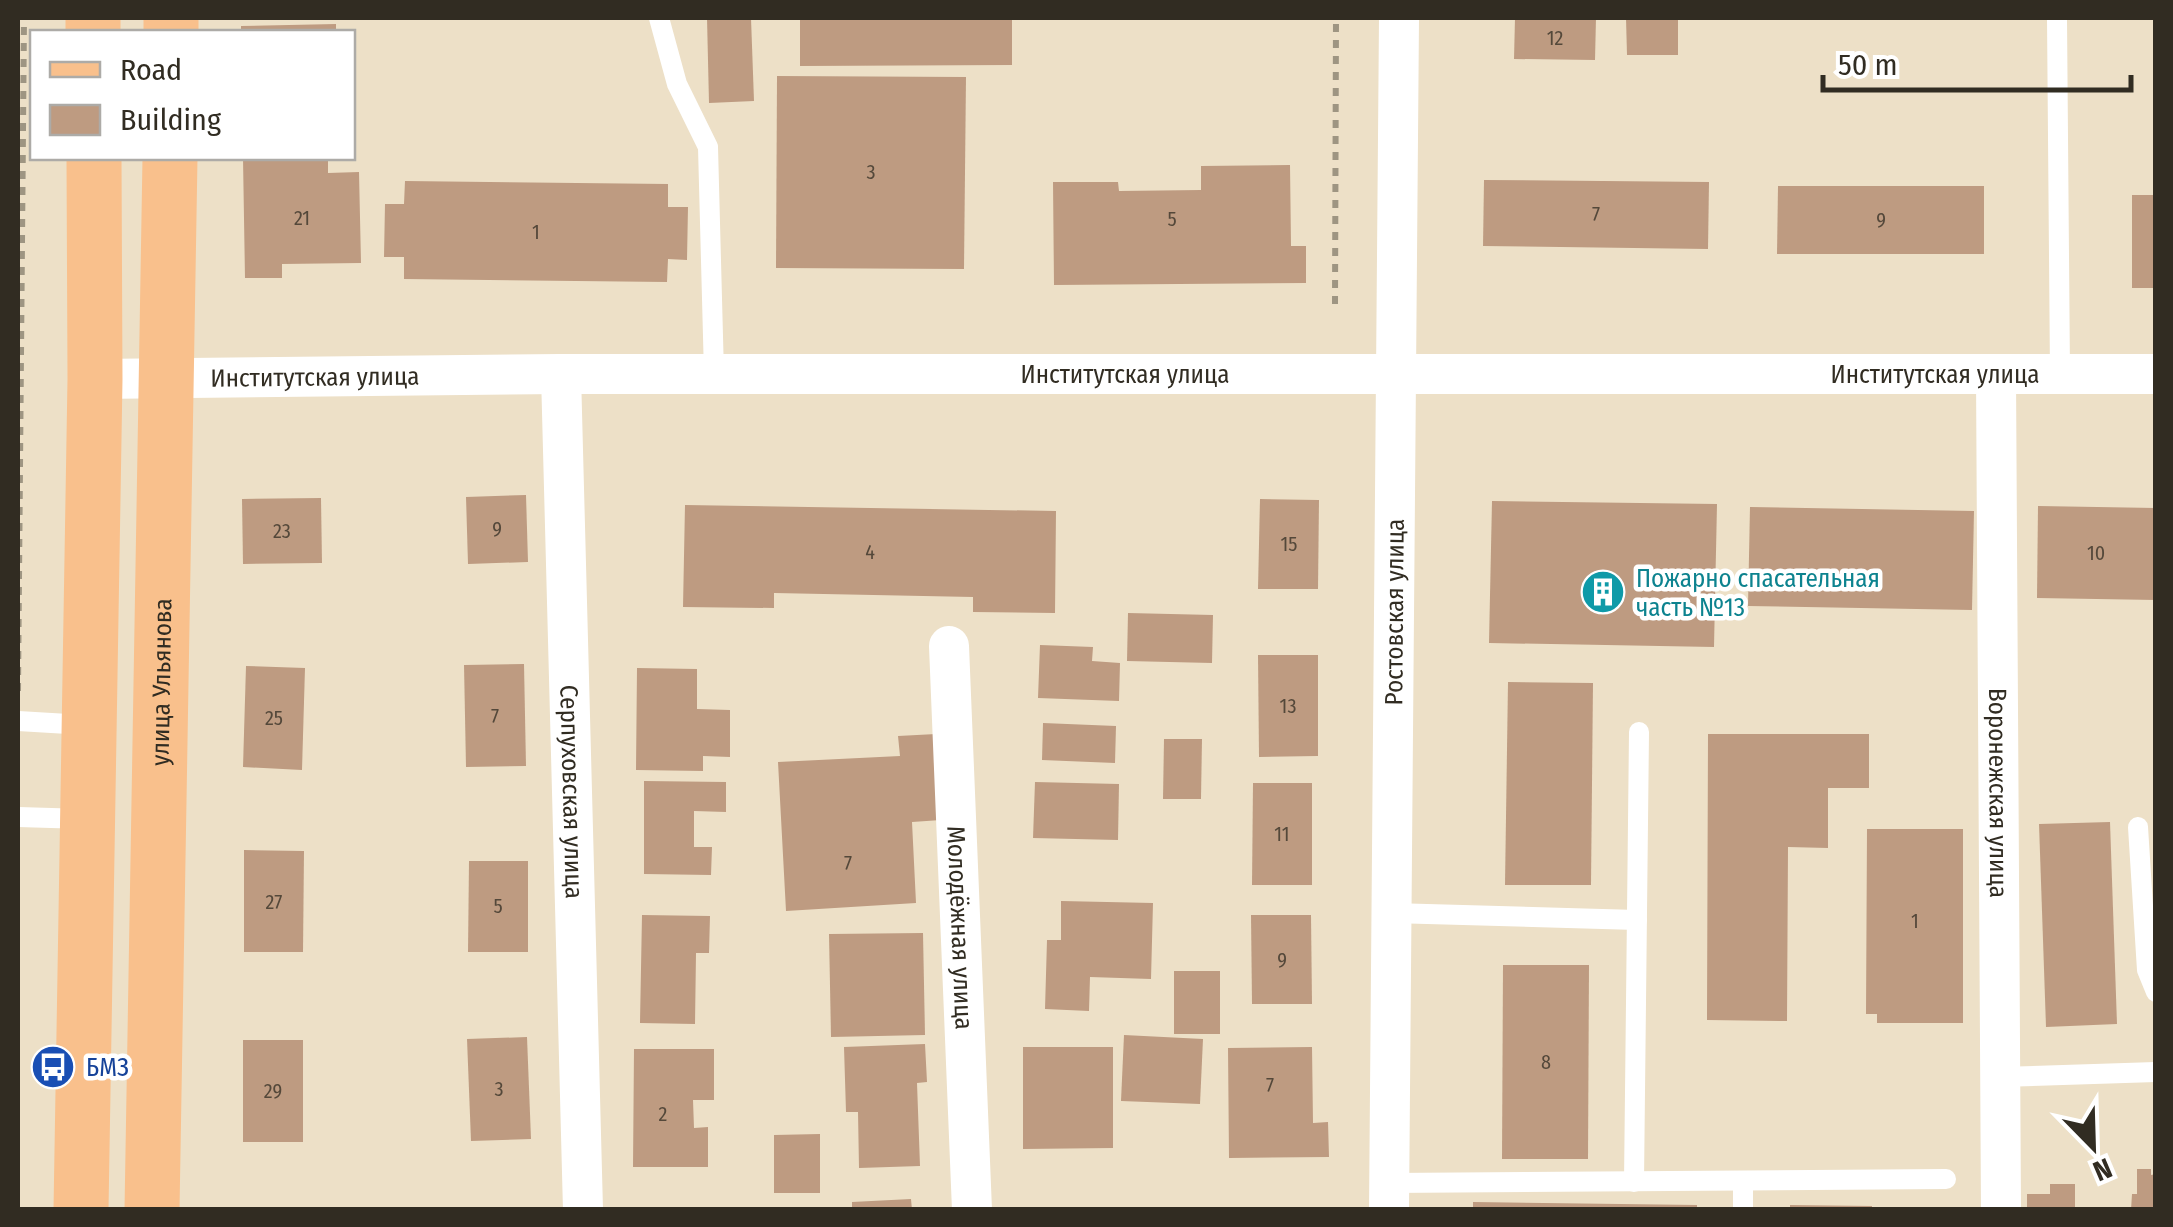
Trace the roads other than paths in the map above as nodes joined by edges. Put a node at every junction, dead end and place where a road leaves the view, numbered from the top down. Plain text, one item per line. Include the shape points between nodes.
1 (659, 18) edge
2 (1398, 18) edge
3 (2057, 18) edge
4 (94, 160) edge
5 (170, 160) edge
6 (561, 374) junction
7 (714, 374) junction
8 (1394, 374) junction
9 (2060, 374) junction
10 (2156, 374) edge
11 (1996, 375) junction
12 (169, 378) junction
13 (94, 379) junction
14 (950, 646) dead end
15 (18, 721) edge
16 (88, 725) junction
17 (1639, 732) dead end
18 (18, 817) edge
19 (88, 819) junction
20 (2138, 826) dead end
21 (1391, 913) junction
22 (1637, 920) junction
23 (2156, 992) edge
24 (2156, 1072) edge
25 (2000, 1078) junction
26 (1946, 1180) dead end
27 (1634, 1182) junction
28 (1743, 1182) junction
29 (1389, 1196) edge
30 (81, 1210) edge
31 (152, 1210) edge
32 (583, 1210) edge
33 (972, 1210) edge
34 (1742, 1210) edge
35 (2001, 1210) edge

1 - 7 lane via 676,84 708,147
2 - 8 street, Ростовская улица
3 - 9 lane
4 - 13 main road
5 - 12 main road, улица Ульянова
6 - 7 street, Институтская улица
6 - 12 street, Институтская улица
6 - 32 street, Серпуховская улица
7 - 8 street, Институтская улица
8 - 11 street, Институтская улица
8 - 21 street, Ростовская улица
9 - 10 street, Институтская улица
9 - 11 street, Институтская улица
11 - 25 street, Воронежская улица
12 - 13 street, Институтская улица
12 - 31 main road, улица Ульянова
13 - 16 main road
14 - 33 street, Молодёжная улица
15 - 16 lane
16 - 19 main road
17 - 22 lane
18 - 19 lane
19 - 30 main road
20 - 23 lane via 2147,970
21 - 22 lane
21 - 29 street, Ростовская улица
22 - 27 lane
24 - 25 lane
25 - 35 street, Воронежская улица
26 - 28 lane
27 - 28 lane
27 - 29 lane
28 - 34 lane

